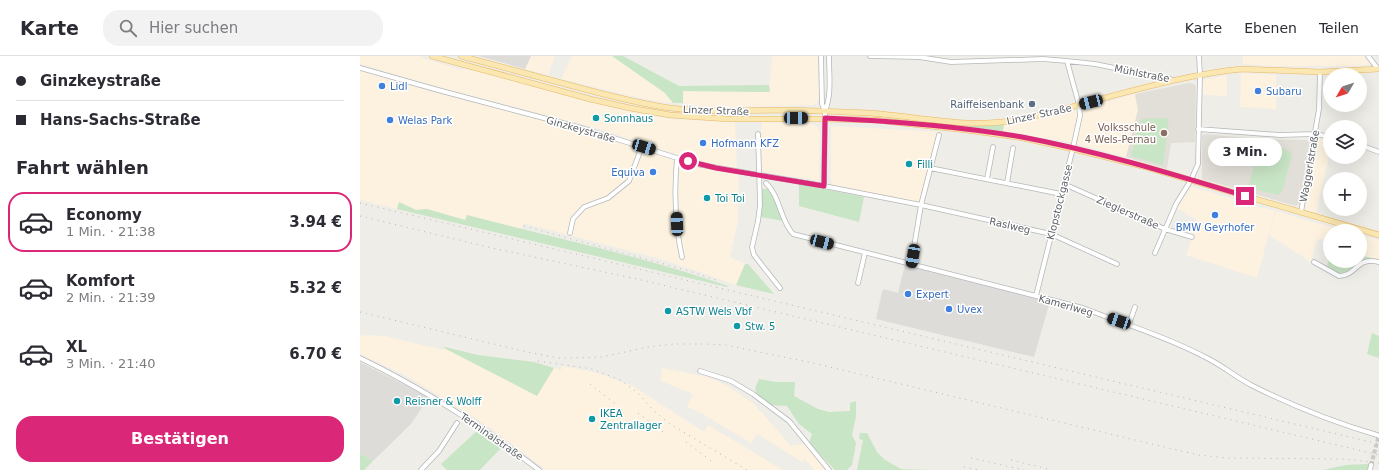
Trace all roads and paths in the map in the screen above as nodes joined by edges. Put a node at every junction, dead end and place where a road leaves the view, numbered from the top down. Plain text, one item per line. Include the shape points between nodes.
1 (432, 56) edge
2 (461, 56) edge
3 (821, 56) edge
4 (829, 56) edge
5 (870, 56) edge
6 (1199, 56) edge
7 (1368, 56) edge
8 (938, 58) edge
9 (1067, 61) junction
10 (360, 68) edge
11 (1379, 69) edge
12 (1320, 72) junction
13 (1200, 75) junction
14 (1176, 80) junction
15 (1079, 105) junction
16 (825, 111) junction
17 (825, 118) junction
18 (1198, 129) junction
19 (758, 134) dead end
20 (1315, 134) junction
21 (939, 135) dead end
22 (1323, 136) edge
23 (642, 146) junction
24 (994, 147) dead end
25 (1013, 148) dead end
26 (1073, 148) junction
27 (1367, 148) edge
28 (1379, 152) edge
29 (677, 158) junction
30 (930, 168) junction
31 (758, 174) junction
32 (987, 179) junction
33 (1191, 180) junction
34 (766, 183) dead end
35 (1006, 183) junction
36 (1064, 184) junction
37 (824, 186) junction
38 (1061, 194) junction
39 (921, 205) junction
40 (1301, 212) junction
41 (1165, 229) junction
42 (570, 233) dead end
43 (1051, 234) junction
44 (1379, 235) edge
45 (1192, 237) dead end
46 (866, 253) junction
47 (1155, 253) dead end
48 (682, 257) dead end
49 (1314, 262) dead end
50 (1379, 262) edge
51 (1117, 264) dead end
52 (911, 265) junction
53 (858, 283) dead end
54 (780, 288) dead end
55 (1036, 296) junction
56 (1135, 307) dead end
57 (1129, 324) junction
58 (360, 358) edge
59 (700, 371) dead end
60 (457, 424) dead end
61 (1378, 436) edge
62 (421, 470) edge
63 (539, 470) edge
64 (829, 470) edge

1 - 17 main road, Linzer Straße via 590,99 650,112 699,118
2 - 16 main road, Linzer Straße via 659,106 691,110
3 - 16 street via 822,104
4 - 16 street via 828,104
5 - 8 street, Mühlstraße
6 - 13 street
7 - 11 street
8 - 9 street, Mühlstraße via 950,62 1044,59
9 - 14 street, Mühlstraße
9 - 15 street, Klopstockgasse
10 - 23 street, Ginzkeystraße
11 - 12 main road, Linzer Straße
12 - 13 main road, Linzer Straße via 1242,69
12 - 20 street, Waggerlstraße
13 - 14 main road, Linzer Straße
13 - 18 street
14 - 15 main road, Linzer Straße
15 - 16 main road, Linzer Straße via 989,124
15 - 26 street, Klopstockgasse via 1080,116
16 - 17 street
17 - 26 main road, Linzer Straße via 910,123 1002,134
17 - 37 street
18 - 20 street via 1280,135
18 - 33 street via 1198,164
19 - 31 street
20 - 22 street
20 - 40 street, Waggerlstraße
21 - 30 street
23 - 29 street, Ginzkeystraße
23 - 42 street via 629,181 608,198 584,207 573,219
24 - 32 street
25 - 35 street
26 - 33 main road, Linzer Straße
26 - 36 street, Klopstockgasse
27 - 28 street
29 - 31 street, Ginzkeystraße via 716,168
29 - 48 street via 678,235
30 - 32 street
30 - 39 street
31 - 37 street, Ginzkeystraße
31 - 54 street via 759,215 752,247 754,255
32 - 35 street
33 - 40 main road, Linzer Straße
33 - 41 street via 1176,204
34 - 46 street, Kamerlweg via 772,188 785,222 793,234
35 - 38 street
36 - 38 street, Klopstockgasse
36 - 41 street, Zieglerstraße
37 - 39 street, Ginzkeystraße
38 - 43 street, Klopstockgasse
39 - 43 street, Raslweg
39 - 52 street
40 - 44 main road, Linzer Straße
41 - 45 street, Zieglerstraße
41 - 47 street
43 - 51 street, Raslweg
43 - 55 street, Klopstockgasse
46 - 52 street, Kamerlweg
46 - 53 street
49 - 50 street via 1339,276 1348,274 1367,260
52 - 55 street, Kamerlweg
55 - 57 street, Kamerlweg via 1083,308
56 - 57 street
57 - 61 street, Kamerlweg via 1208,358 1273,396
58 - 63 street, Terminalstraße via 450,408
59 - 64 street via 731,381 789,421
60 - 62 street via 439,451

